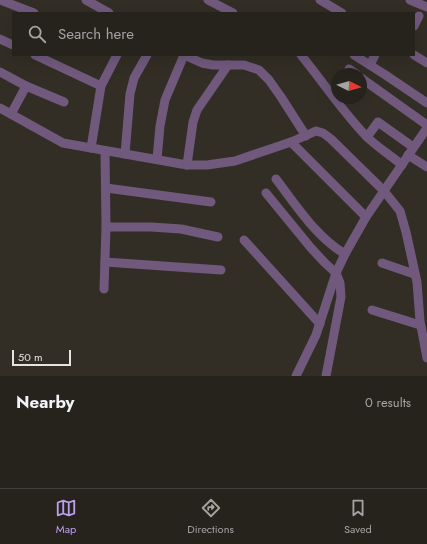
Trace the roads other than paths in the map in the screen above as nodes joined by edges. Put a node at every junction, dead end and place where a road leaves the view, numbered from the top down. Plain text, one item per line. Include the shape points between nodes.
1 (0, 0) edge
2 (86, 0) edge
3 (208, 0) edge
4 (320, 0) edge
5 (410, 0) edge
6 (427, 7) edge
7 (31, 12) edge
8 (107, 12) edge
9 (231, 12) edge
10 (340, 12) edge
11 (419, 16) dead end
12 (415, 24) edge
13 (0, 39) edge
14 (12, 45) edge
15 (37, 56) edge
16 (116, 56) edge
17 (145, 56) edge
18 (184, 56) edge
19 (186, 56) edge
20 (302, 56) edge
21 (356, 56) edge
22 (374, 56) edge
23 (415, 56) edge
24 (427, 63) edge
25 (228, 65) junction
26 (370, 65) junction
27 (0, 72) edge
28 (367, 82) edge
29 (26, 86) junction
30 (101, 86) junction
31 (64, 102) dead end
32 (427, 103) edge
33 (0, 108) edge
34 (11, 114) junction
35 (427, 125) edge
36 (427, 128) edge
37 (306, 136) junction
38 (367, 137) junction
39 (291, 142) junction
40 (91, 148) junction
41 (105, 151) junction
42 (411, 151) junction
43 (125, 154) junction
44 (157, 160) junction
45 (186, 165) junction
46 (402, 165) junction
47 (427, 167) edge
48 (276, 179) dead end
49 (106, 188) junction
50 (384, 191) junction
51 (266, 193) dead end
52 (211, 202) dead end
53 (366, 217) junction
54 (106, 227) junction
55 (218, 237) dead end
56 (244, 240) dead end
57 (345, 254) junction
58 (105, 262) junction
59 (382, 263) dead end
60 (221, 270) dead end
61 (336, 273) junction
62 (414, 274) junction
63 (104, 289) dead end
64 (372, 310) dead end
65 (320, 324) junction
66 (420, 325) junction
67 (427, 358) edge
68 (296, 376) edge
69 (326, 376) edge

1 - 7 street
2 - 8 street
3 - 9 street
4 - 10 street
5 - 6 street
11 - 12 street
13 - 14 street
15 - 30 street
16 - 30 street
17 - 43 street via 131,88
18 - 44 street via 165,100
19 - 25 street via 202,63
20 - 38 street via 335,101
21 - 26 street
22 - 26 street
23 - 24 street
25 - 37 street via 244,65 259,70
25 - 45 street via 197,110 192,122
26 - 32 street
27 - 29 street
28 - 35 street
29 - 31 street
29 - 34 street
30 - 40 street
33 - 34 street
34 - 40 street via 63,143
36 - 42 street
37 - 39 street
37 - 50 street via 316,131 323,133
38 - 42 street via 378,122
38 - 46 street
39 - 45 street via 235,161
39 - 53 street
40 - 41 street
41 - 43 street
41 - 49 street
42 - 46 street
42 - 47 street
43 - 44 street
44 - 45 street
46 - 50 street
48 - 57 street via 320,235
49 - 52 street
49 - 54 street
50 - 53 street
50 - 62 street via 400,211
51 - 61 street via 311,248
53 - 57 street
54 - 55 street via 181,229
54 - 58 street
56 - 65 street
57 - 61 street
58 - 60 street
58 - 63 street
59 - 62 street
61 - 65 street
61 - 69 street via 341,297
62 - 66 street via 418,287
64 - 66 street
65 - 68 street
66 - 67 street

